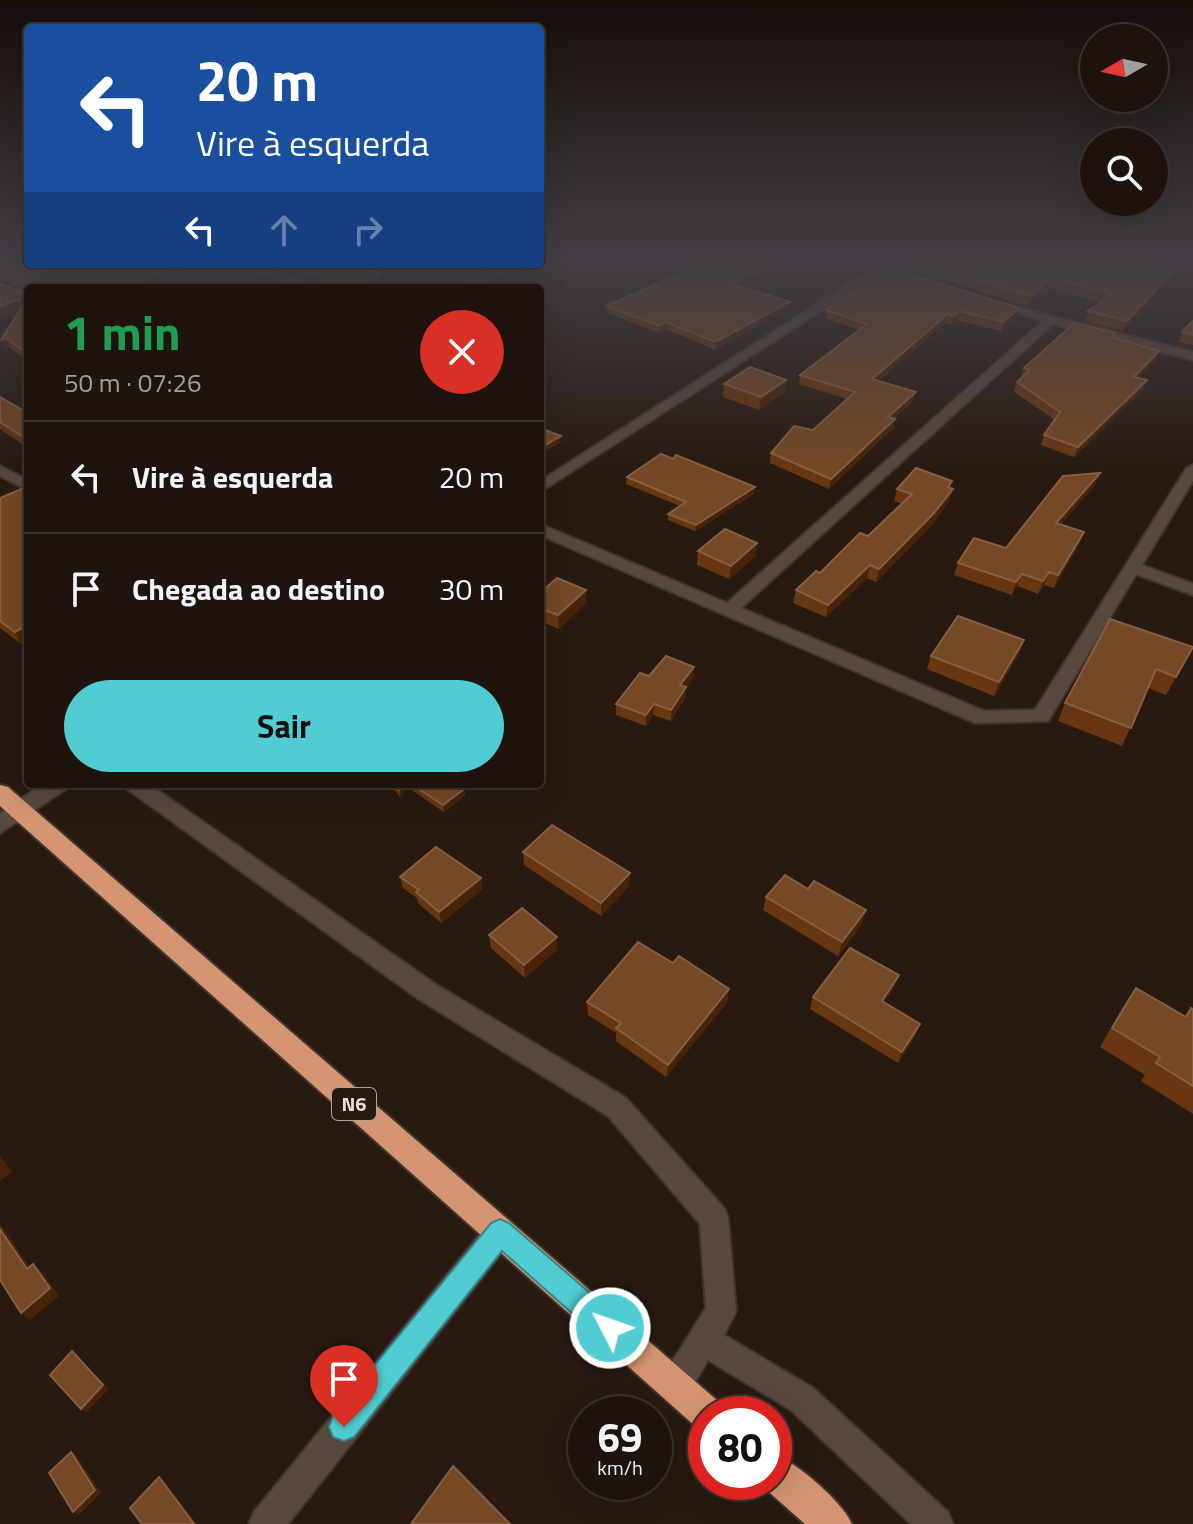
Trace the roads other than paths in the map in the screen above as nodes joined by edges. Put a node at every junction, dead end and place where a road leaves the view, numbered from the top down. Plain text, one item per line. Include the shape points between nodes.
1 (781, 332) edge
2 (1038, 332) edge
3 (1099, 332) edge
4 (1193, 356) edge
5 (1193, 469) edge
6 (0, 470) edge
7 (544, 485) edge
8 (23, 488) edge
9 (544, 531) edge
10 (1132, 567) junction
11 (1193, 590) edge
12 (729, 610) junction
13 (51, 788) edge
14 (140, 788) edge
15 (6, 809) edge
16 (500, 1232) junction
17 (704, 1340) junction
18 (675, 1386) junction
19 (688, 1397) edge
20 (792, 1488) edge
21 (266, 1524) edge
22 (833, 1524) edge
23 (936, 1524) edge

1 - 7 street
2 - 12 street
3 - 4 street
5 - 10 street
6 - 8 street
9 - 12 street
10 - 11 street
10 - 12 street via 1041,716 982,718
13 - 15 street
14 - 17 street via 426,991 617,1107 714,1218 721,1311
15 - 16 highway, N6
16 - 18 highway, N6
16 - 21 street
17 - 18 street
17 - 23 street via 802,1399
18 - 19 highway, N6
20 - 22 highway

